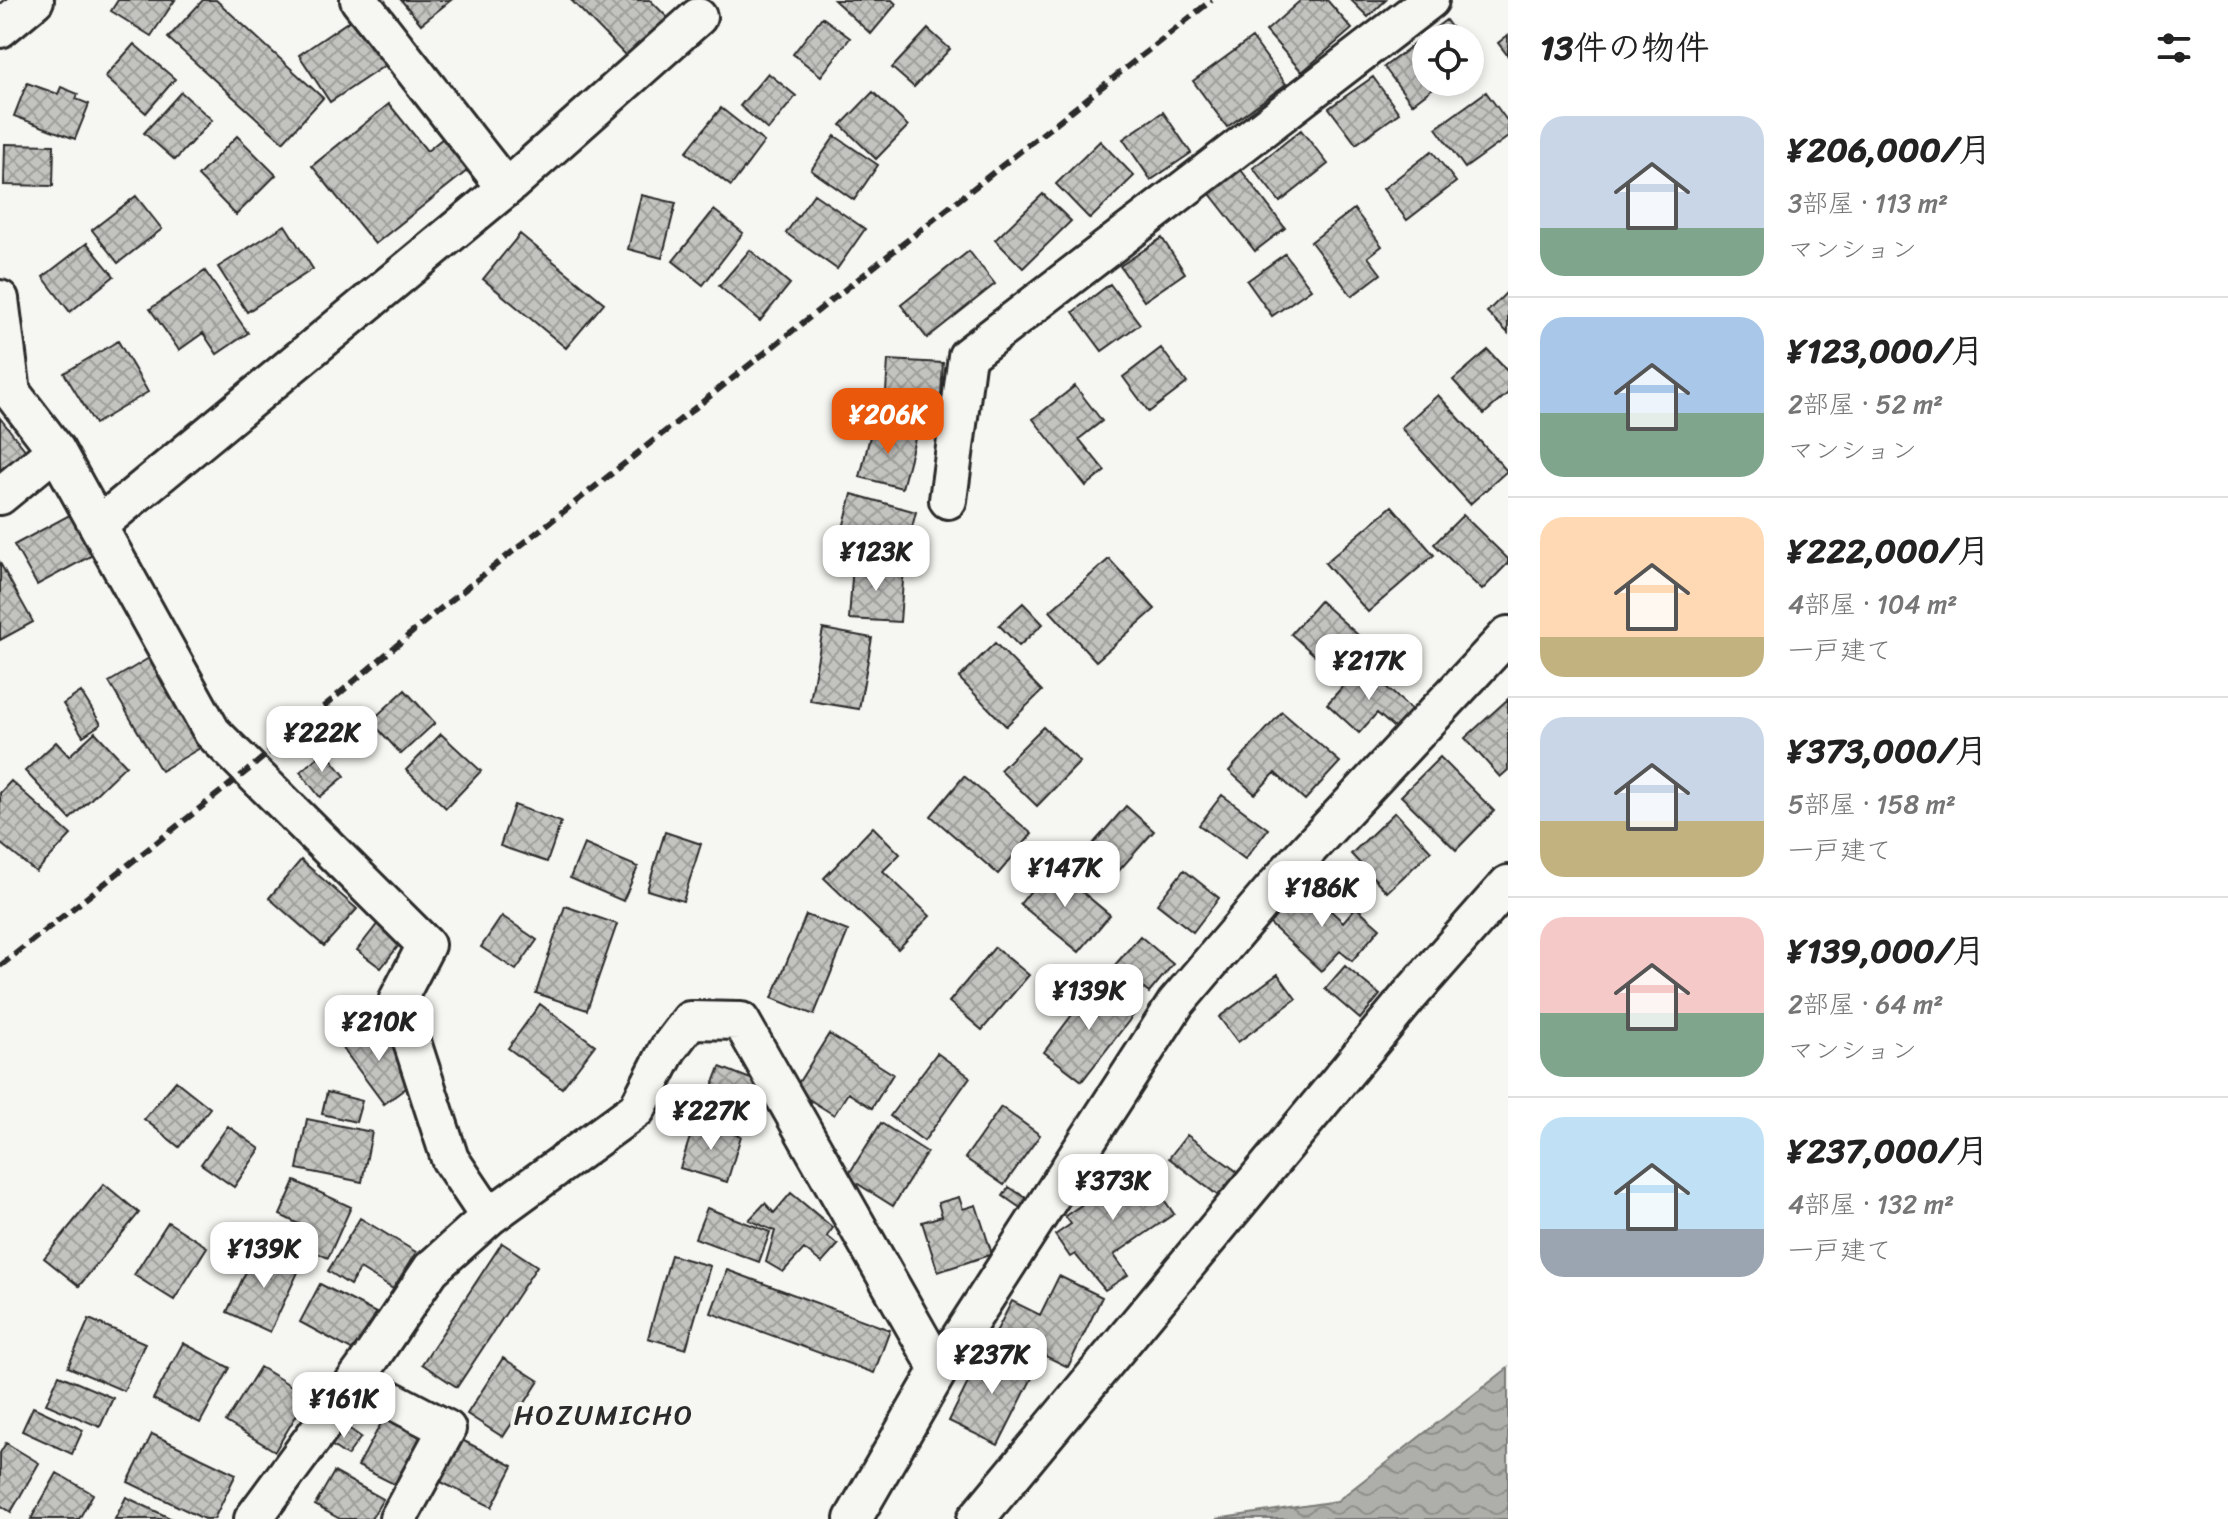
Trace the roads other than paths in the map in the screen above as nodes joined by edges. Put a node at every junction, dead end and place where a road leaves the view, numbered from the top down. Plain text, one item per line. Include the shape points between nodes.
1 (35, 0) edge
2 (359, 0) edge
3 (1430, 0) edge
4 (698, 17) dead end
5 (0, 29) edge
6 (506, 188) junction
7 (0, 299) edge
8 (56, 450) junction
9 (0, 496) edge
10 (948, 500) dead end
11 (99, 525) junction
12 (1508, 635) edge
13 (1508, 884) edge
14 (489, 1217) junction
15 (939, 1370) junction
16 (355, 1381) junction
17 (253, 1519) edge
18 (398, 1519) edge
19 (853, 1519) edge
20 (976, 1519) edge

1 - 5 street
2 - 6 street
3 - 10 street via 967,356
4 - 6 street
6 - 11 street
7 - 8 street via 12,393
8 - 9 street
8 - 11 street
11 - 14 street via 212,732 426,945 398,999 450,1159
12 - 15 street via 1290,869 1176,1003
13 - 20 street
14 - 15 street via 637,1109 668,1049 690,1020 741,1021
14 - 16 street via 431,1269
15 - 19 street
16 - 17 street
16 - 18 street via 447,1429

